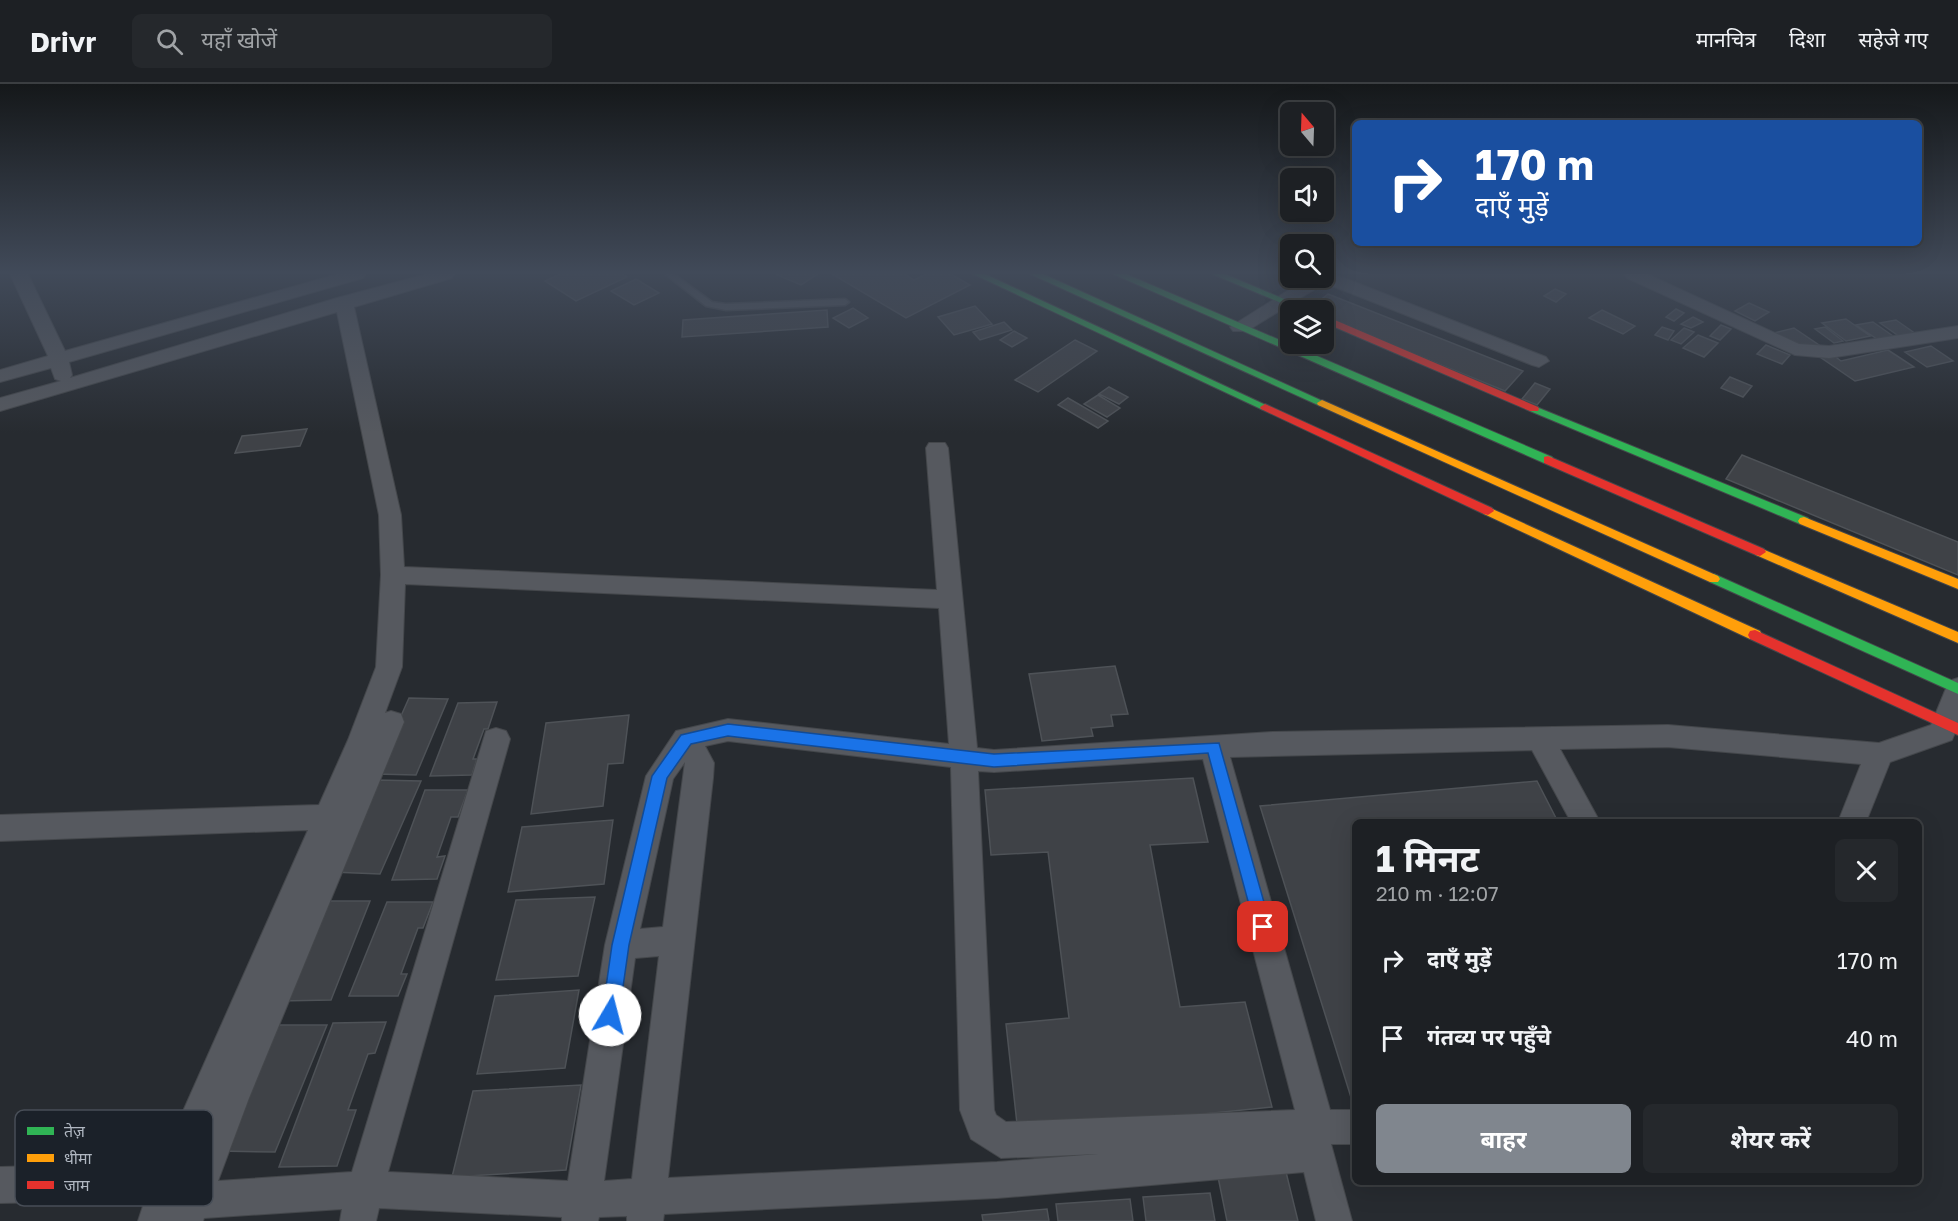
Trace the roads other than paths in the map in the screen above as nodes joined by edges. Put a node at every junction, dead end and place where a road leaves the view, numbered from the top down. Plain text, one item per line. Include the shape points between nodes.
1 (44, 327) edge
2 (171, 327) edge
3 (259, 327) edge
4 (349, 327) edge
5 (1093, 327) edge
6 (1151, 327) edge
7 (1240, 327) edge
8 (1344, 327) edge
9 (1453, 327) edge
10 (1748, 327) edge
11 (1958, 332) edge
12 (1201, 350) junction
13 (59, 359) junction
14 (1539, 361) dead end
15 (1179, 367) junction
16 (0, 376) edge
17 (64, 385) junction
18 (0, 405) edge
19 (937, 448) dead end
20 (393, 574) junction
21 (1958, 584) edge
22 (950, 600) junction
23 (1958, 638) edge
24 (1958, 689) edge
25 (391, 722) dead end
26 (1951, 726) edge
27 (1540, 738) junction
28 (496, 739) dead end
29 (686, 739) junction
30 (1214, 747) junction
31 (1879, 754) junction
32 (964, 756) junction
33 (328, 817) junction
34 (1584, 819) edge
35 (1853, 819) edge
36 (0, 828) edge
37 (677, 940) junction
38 (621, 945) junction
39 (213, 1119) edge
40 (1317, 1127) junction
41 (1352, 1127) edge
42 (213, 1136) edge
43 (0, 1185) edge
44 (15, 1186) edge
45 (213, 1202) edge
46 (361, 1205) edge
47 (176, 1206) edge
48 (647, 1209) edge
49 (581, 1210) edge
50 (156, 1221) edge
51 (1334, 1221) edge

1 - 13 street
2 - 13 street
3 - 17 street
4 - 20 street via 390,515
5 - 15 main road
6 - 12 main road
7 - 23 main road
8 - 21 main road via 1636,453
9 - 14 street
10 - 11 street via 1795,349 1829,352
12 - 15 main road
12 - 24 main road
13 - 16 street
13 - 17 street
15 - 26 main road
17 - 18 street
19 - 22 street
20 - 22 street
20 - 33 street via 389,667
22 - 32 street
24 - 26 street
25 - 42 street
26 - 31 street
27 - 30 street
27 - 31 street via 1668,736
27 - 34 street
28 - 46 street
29 - 32 street via 728,730
29 - 37 street via 700,763
29 - 38 street via 660,776
30 - 32 street via 994,760
30 - 40 street
31 - 35 street
32 - 40 street via 977,1110 983,1127 1001,1140
33 - 36 street
33 - 39 street
37 - 38 street
37 - 48 street
38 - 49 street
40 - 41 street
43 - 44 street
45 - 46 street
46 - 49 street
47 - 50 street
48 - 49 street
48 - 51 street via 1317,1153

